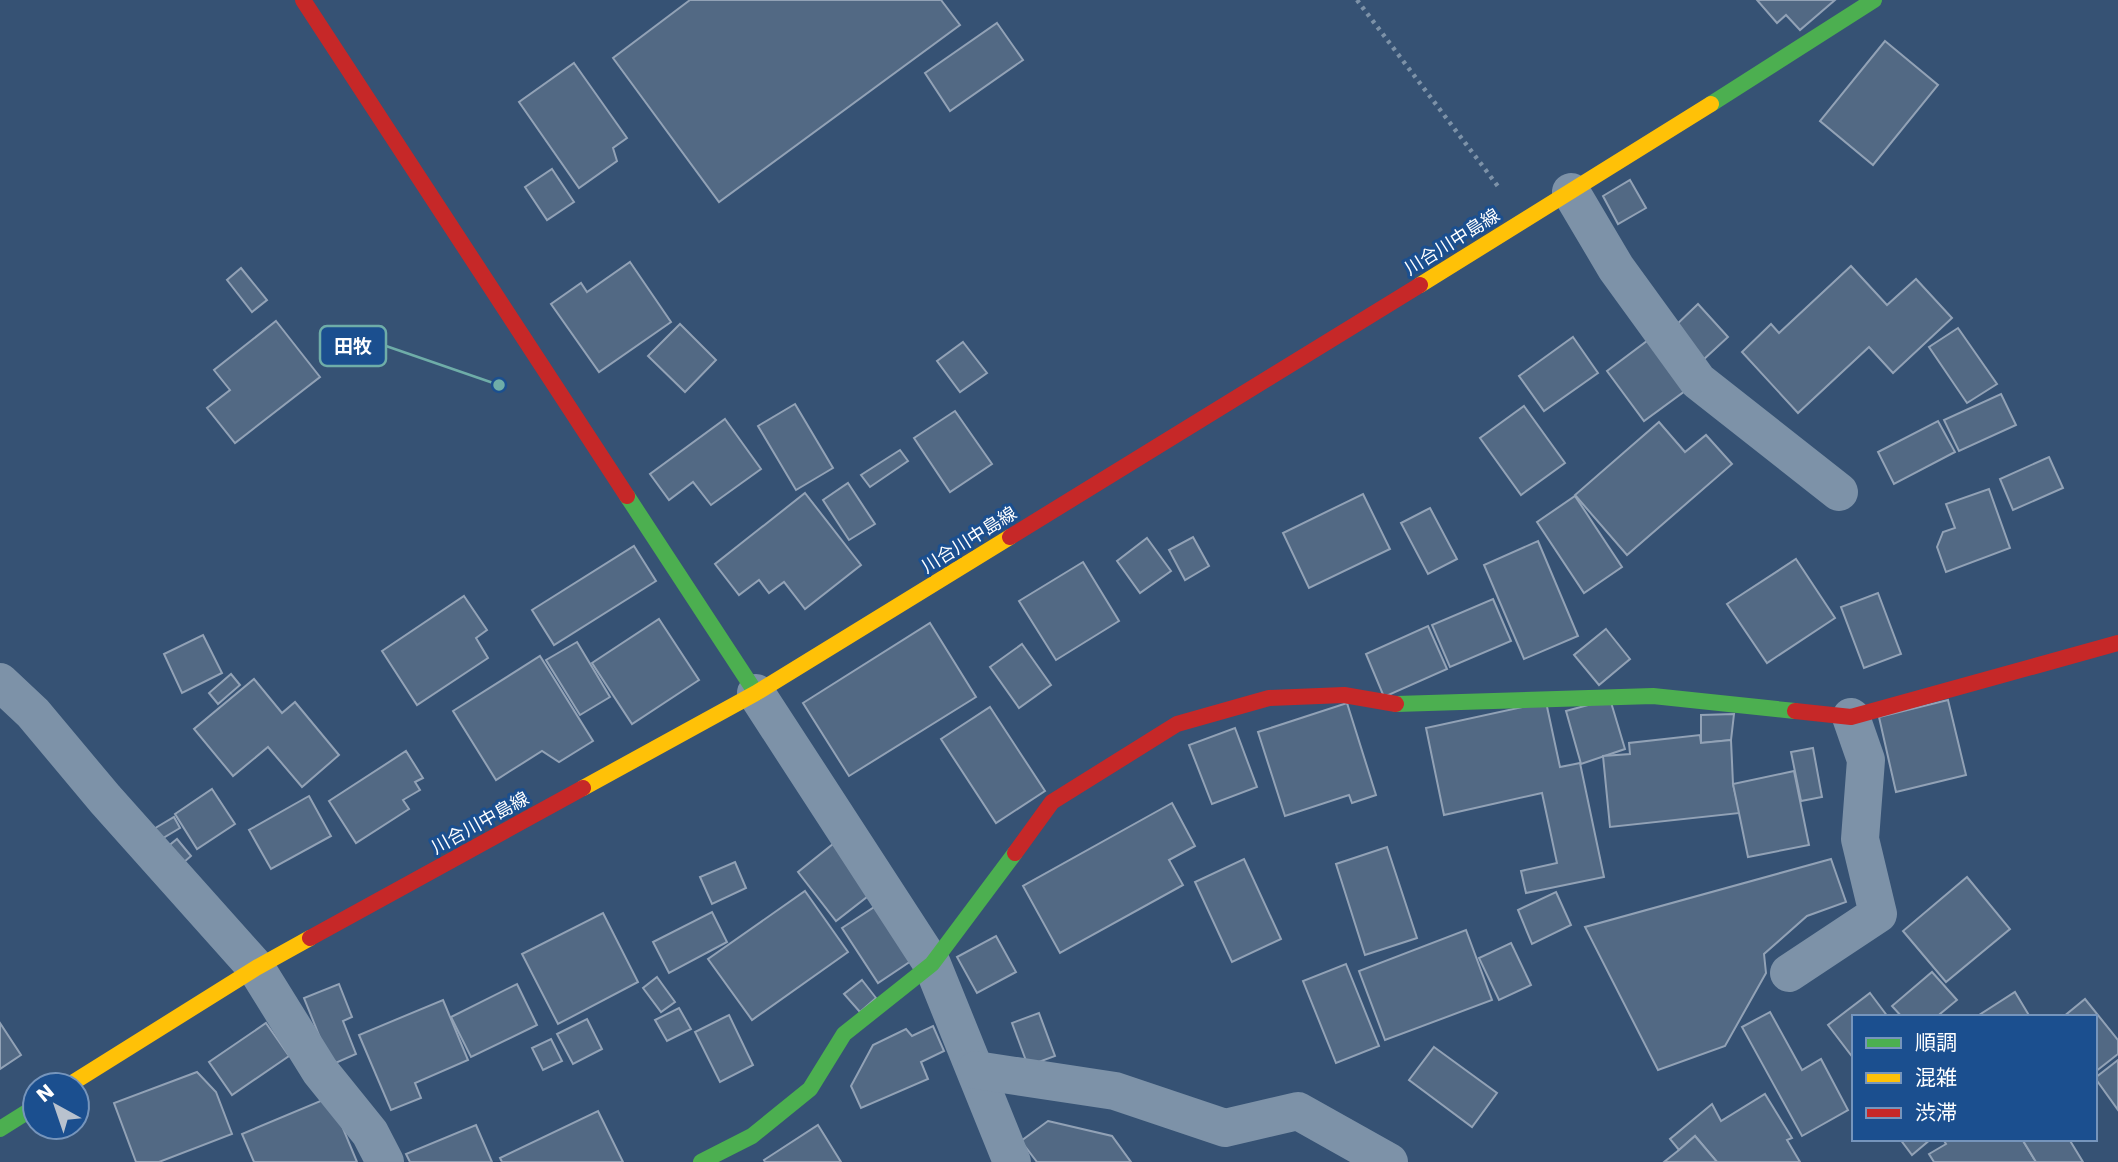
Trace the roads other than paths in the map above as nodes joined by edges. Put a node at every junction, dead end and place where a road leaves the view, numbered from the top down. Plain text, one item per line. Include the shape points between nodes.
1 (303, 0) edge
2 (1874, 0) edge
3 (1571, 192) junction
4 (1839, 492) dead end
5 (2118, 643) edge
6 (0, 682) edge
7 (756, 693) junction
8 (1851, 717) junction
9 (932, 964) junction
10 (256, 968) junction
11 (1789, 973) dead end
12 (976, 1070) junction
13 (91, 1071) edge
14 (21, 1116) edge
15 (0, 1129) edge
16 (385, 1162) edge
17 (701, 1162) edge
18 (1013, 1162) edge
19 (1389, 1162) edge

1 - 7 street
2 - 3 street, 川合川中島線
3 - 4 street via 1616,268 1698,381
3 - 7 street, 川合川中島線
5 - 8 street
6 - 10 street via 33,713
7 - 9 street
7 - 10 street, 川合川中島線
8 - 9 street via 1653,696 1390,704 1344,695 1269,698 1177,724 1052,802
8 - 11 street via 1866,760 1860,839 1878,914
9 - 12 street
9 - 17 street via 845,1034 810,1089 752,1136
10 - 13 street, 川合川中島線
10 - 16 street via 320,1071 370,1133
12 - 18 street
12 - 19 street via 1115,1091 1225,1128 1298,1111
14 - 15 street

